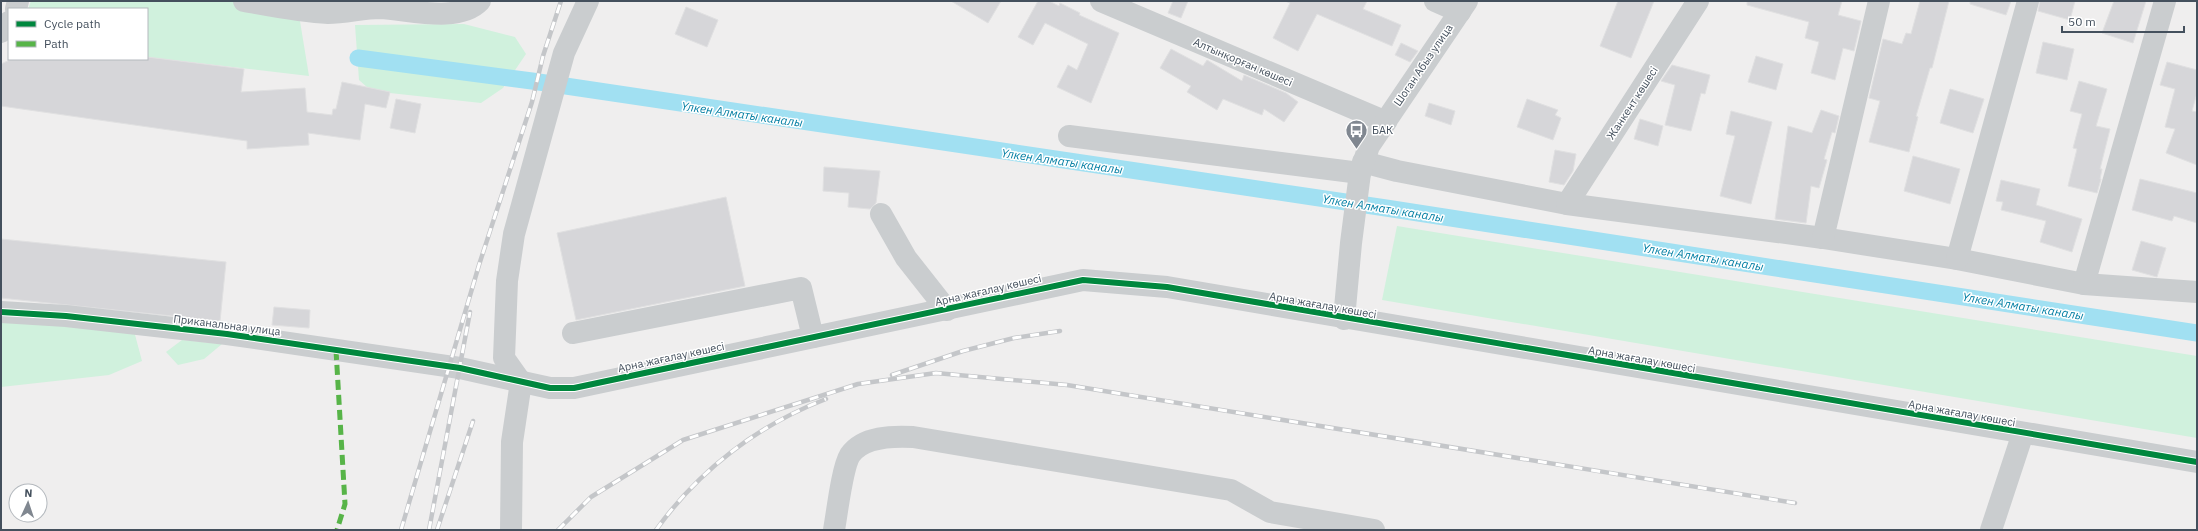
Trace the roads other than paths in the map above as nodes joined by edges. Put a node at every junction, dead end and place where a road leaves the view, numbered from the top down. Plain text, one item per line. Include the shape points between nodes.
1 (244, 1) edge
2 (480, 1) edge
3 (588, 1) edge
4 (1101, 1) edge
5 (1435, 1) edge
6 (1698, 1) edge
7 (1879, 1) edge
8 (2028, 1) edge
9 (2165, 1) edge
10 (337, 6) edge
11 (1463, 6) edge
12 (8, 23) edge
13 (1, 32) edge
14 (1386, 122) junction
15 (1069, 136) dead end
16 (1362, 168) junction
17 (1567, 204) junction
18 (881, 214) dead end
19 (1823, 238) junction
20 (1957, 259) junction
21 (2084, 284) junction
22 (2197, 292) edge
23 (947, 310) junction
24 (1, 312) edge
25 (1344, 319) junction
26 (573, 333) dead end
27 (813, 337) junction
28 (450, 367) joint
29 (520, 382) junction
30 (2023, 433) junction
31 (2197, 462) edge
32 (1268, 521) edge
33 (512, 530) edge
34 (834, 530) edge
35 (1374, 530) edge
36 (1991, 530) edge

1 - 10 street via 328,13
2 - 10 street via 473,8 454,12 418,13
3 - 29 street via 564,52 514,234 507,281 504,358
4 - 14 street, Алтынқорған көшесі
5 - 11 street
6 - 17 street, Жанкент көшесі
7 - 19 street
8 - 20 street
9 - 21 street
11 - 14 street, Шоган Абыз улица
12 - 13 street
14 - 16 street, Шоган Абыз улица via 1369,146
15 - 16 street
16 - 17 street via 1397,171
16 - 25 street, Шоган Абыз улица via 1351,243
17 - 19 street
18 - 23 street via 906,258
19 - 20 street
20 - 21 street
21 - 22 street
23 - 25 street, Арна жағалау көшесі via 1083,280 1167,287
23 - 27 street, Арна жағалау көшесі
24 - 28 street, Приканальная улица via 66,316 227,334
25 - 30 street, Арна жағалау көшесі
26 - 27 street via 801,288
27 - 29 street, Арна жағалау көшесі via 574,388 550,388
28 - 29 street, Арна жағалау көшесі
29 - 33 street via 512,442
30 - 31 street, Арна жағалау көшесі
30 - 36 street
32 - 34 street via 1231,490 913,438 887,436 866,443 850,455
32 - 35 street

